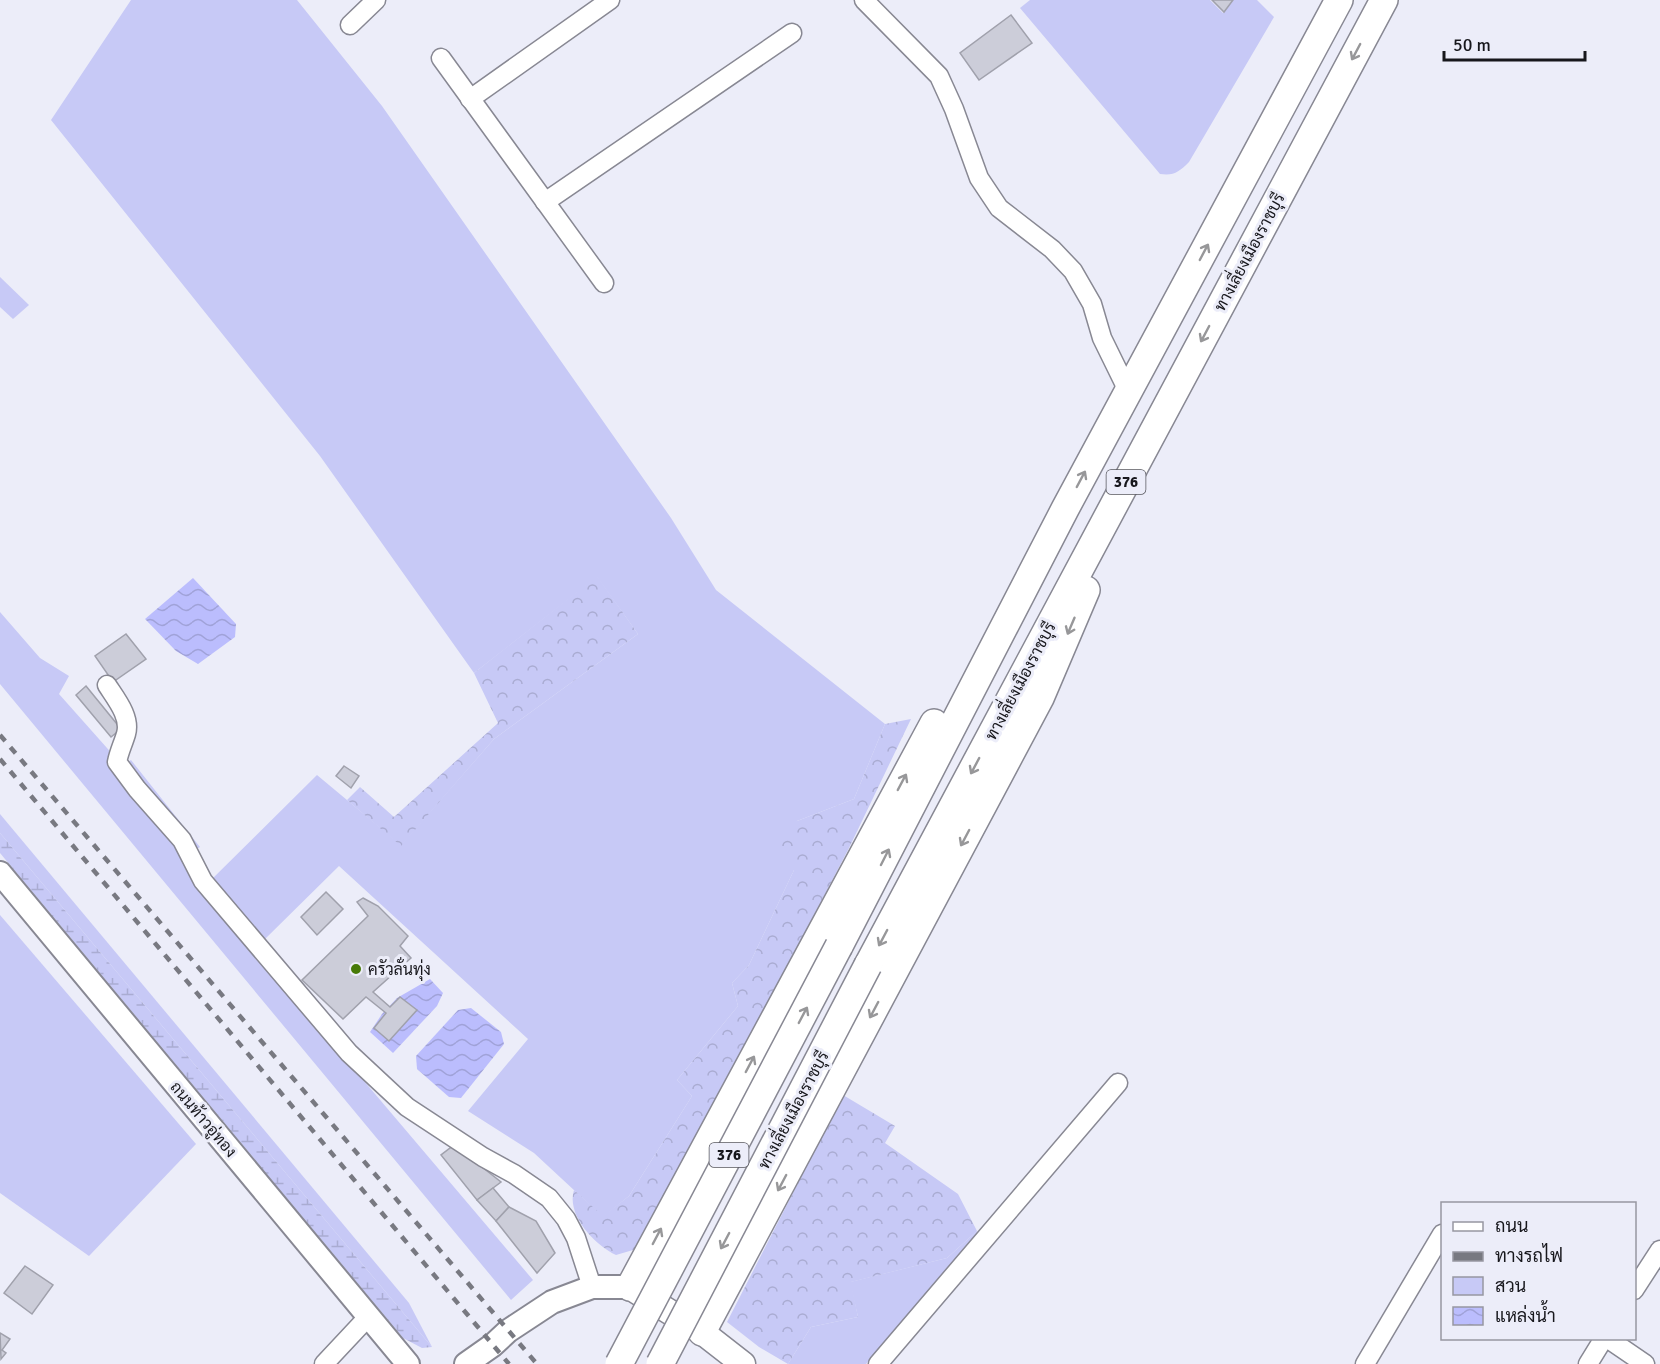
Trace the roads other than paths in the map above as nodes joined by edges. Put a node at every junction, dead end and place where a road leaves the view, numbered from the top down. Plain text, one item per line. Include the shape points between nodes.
1 (376, 0) edge
2 (610, 0) edge
3 (1339, 0) edge
4 (1384, 0) edge
5 (867, 1) edge
6 (350, 26) dead end
7 (792, 33) dead end
8 (441, 58) dead end
9 (470, 99) junction
10 (545, 202) junction
11 (604, 283) dead end
12 (1128, 391) junction
13 (1160, 418) junction
14 (1065, 509) junction
15 (106, 686) dead end
16 (0, 873) edge
17 (1118, 1083) dead end
18 (1441, 1237) edge
19 (1660, 1250) edge
20 (592, 1287) junction
21 (630, 1287) junction
22 (1636, 1288) edge
23 (368, 1317) junction
24 (702, 1332) junction
25 (1604, 1340) edge
26 (1608, 1340) edge
27 (324, 1364) edge
28 (408, 1364) edge
29 (466, 1364) edge
30 (619, 1364) edge
31 (660, 1364) edge
32 (742, 1364) edge
33 (878, 1364) edge
34 (1365, 1364) edge
35 (1588, 1364) edge
36 (1645, 1364) edge

1 - 6 street
2 - 9 street
12 -> 3 main road, 376
4 -> 13 main road, ทางเลี่ยงเมืองราชบุรี / 376
5 - 12 street via 939,76 979,178 999,208 1052,249 1073,271 1092,304 1102,338
7 - 10 street
8 - 9 street
9 - 10 street
10 - 11 street
14 -> 12 main road, 376
13 -> 24 main road via 1040,698
13 -> 31 main road, ทางเลี่ยงเมืองราชบุรี / 376, bridge
21 -> 14 main road via 964,668
30 -> 14 main road, 376, bridge
15 - 20 street via 126,722 117,762 182,840 203,880 350,1053 407,1107 549,1198 576,1238
16 - 23 street, ถนนท้าวอู่ทอง
17 - 33 street
18 - 34 street
19 - 22 street
20 - 21 street
20 - 29 street via 552,1302
21 - 24 main road
23 - 27 street
23 - 28 street, ถนนท้าวอู่ทอง
24 - 32 main road
25 - 35 street
26 - 36 street

